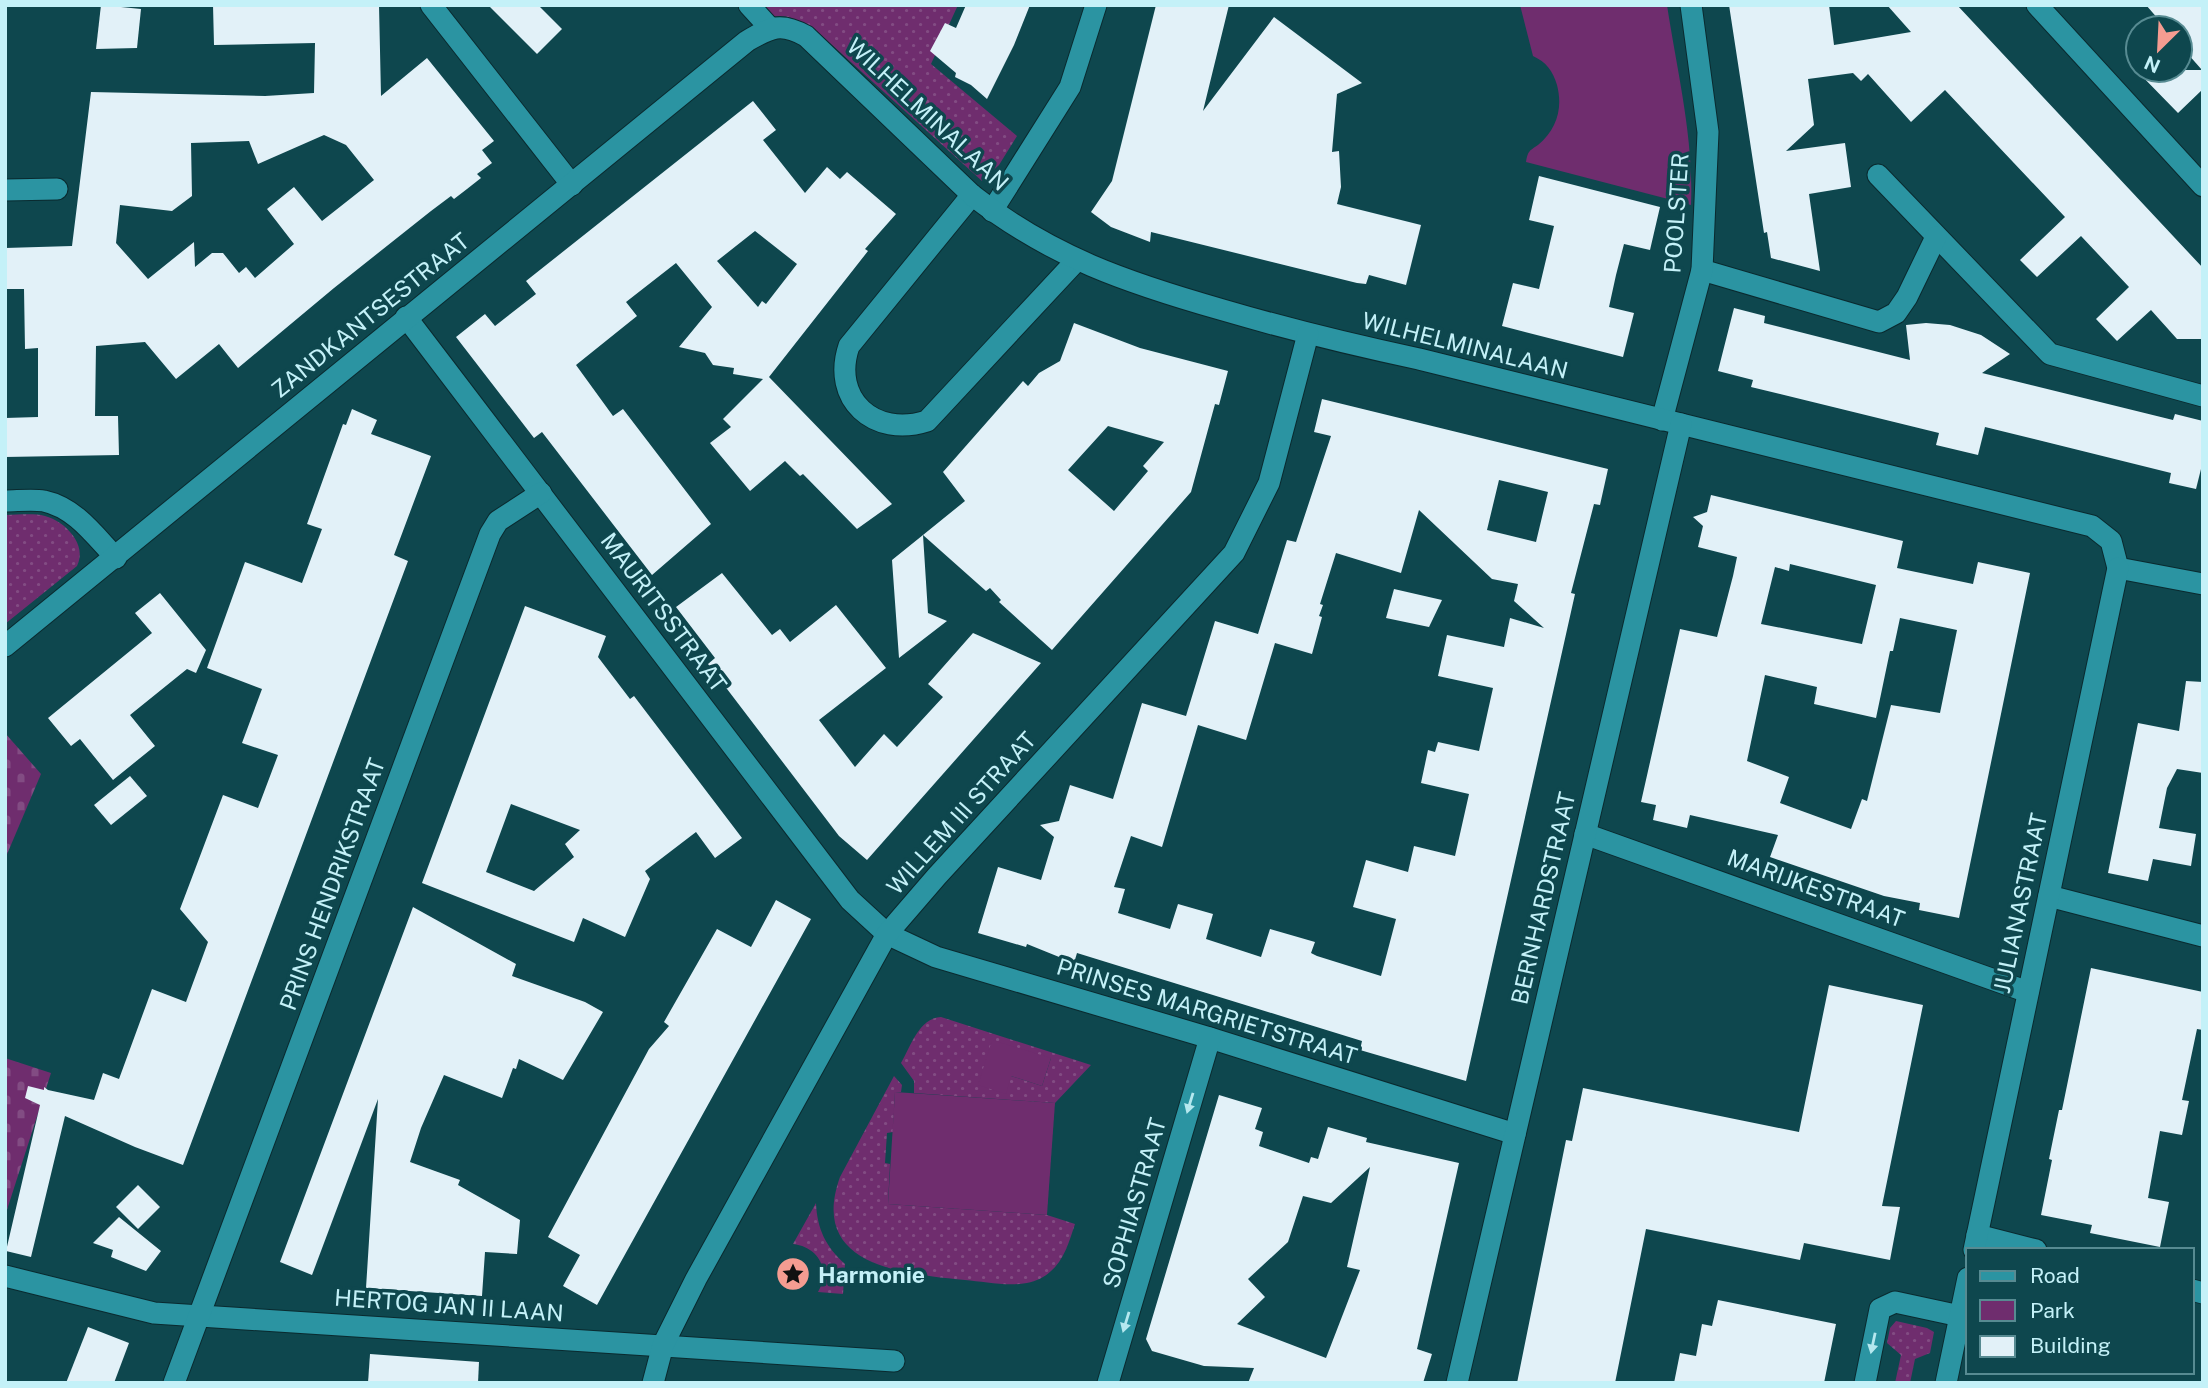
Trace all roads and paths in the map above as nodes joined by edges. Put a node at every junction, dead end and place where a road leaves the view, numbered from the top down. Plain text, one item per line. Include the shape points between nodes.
1 (432, 5) edge
2 (749, 5) edge
3 (1096, 5) edge
4 (1691, 5) edge
5 (2037, 5) edge
6 (770, 28) junction
7 (1878, 174) dead end
8 (572, 185) junction
9 (2203, 186) edge
10 (57, 189) dead end
11 (5, 190) edge
12 (972, 195) junction
13 (992, 211) junction
14 (1936, 237) junction
15 (1076, 261) junction
16 (1702, 270) junction
17 (406, 317) junction
18 (1308, 334) junction
19 (2203, 396) edge
20 (1672, 422) junction
21 (541, 493) junction
22 (5, 501) edge
23 (116, 558) junction
24 (2118, 568) junction
25 (2203, 584) edge
26 (5, 646) edge
27 (1585, 834) junction
28 (2049, 896) junction
29 (887, 934) junction
30 (2203, 936) edge
31 (2028, 992) junction
32 (1210, 1038) junction
33 (1515, 1134) junction
34 (1976, 1242) edge
35 (2020, 1248) edge
36 (5, 1276) edge
37 (1966, 1289) edge
38 (200, 1315) junction
39 (1961, 1316) junction
40 (663, 1345) junction
41 (894, 1361) dead end
42 (174, 1383) edge
43 (653, 1383) edge
44 (1108, 1383) edge
45 (1457, 1383) edge
46 (1865, 1383) edge
47 (1946, 1383) edge

1 - 8 street
2 - 6 street
3 - 13 street via 1070,87
4 - 16 street, POOLSTER via 1708,132
5 - 9 street
6 - 8 street, ZANDKANTSESTRAAT via 747,41
6 - 12 street, WILHELMINALAAN via 791,28 806,36
7 - 14 street
8 - 17 street, ZANDKANTSESTRAAT
10 - 11 street
12 - 13 street, WILHELMINALAAN
12 - 15 street via 849,346 843,363 846,383 855,403 870,417 889,426 927,421
13 - 15 street, WILHELMINALAAN
14 - 16 street via 1907,298 1896,313 1878,322
14 - 19 street via 2050,354
15 - 18 street, WILHELMINALAAN via 1142,287
16 - 20 street, POOLSTER
17 - 21 street, MAURITSSTRAAT
17 - 23 street, ZANDKANTSESTRAAT
18 - 20 street, WILHELMINALAAN
18 - 29 street, WILLEM III STRAAT via 1269,483 1234,553
20 - 24 street, WILHELMINALAAN via 2092,526 2111,541
20 - 27 street, BERNHARDSTRAAT
21 - 29 street, MAURITSSTRAAT via 850,900
21 - 38 street, PRINS HENDRIKSTRAAT via 498,521 490,534
22 - 23 street via 42,501 63,508
23 - 26 street, ZANDKANTSESTRAAT
24 - 25 street
24 - 28 street, JULIANASTRAAT
27 - 31 street, MARIJKESTRAAT
27 - 33 street, BERNHARDSTRAAT
28 - 30 street
28 - 31 street, JULIANASTRAAT
29 - 32 street, PRINSES MARGRIETSTRAAT via 936,957
29 - 40 street, WILLEM III STRAAT
31 - 34 street, JULIANASTRAAT
32 - 33 street, PRINSES MARGRIETSTRAAT
32 -> 44 street, SOPHIASTRAAT
33 - 45 street, BERNHARDSTRAAT
34 - 35 street
36 - 38 street, HERTOG JAN II LAAN via 154,1313
37 - 39 street
38 - 40 street, HERTOG JAN II LAAN
38 - 42 street, PRINS HENDRIKSTRAAT
39 -> 46 street via 1895,1302 1880,1309
39 - 47 street
40 - 41 street, HERTOG JAN II LAAN
40 - 43 street, WILLEM III STRAAT

